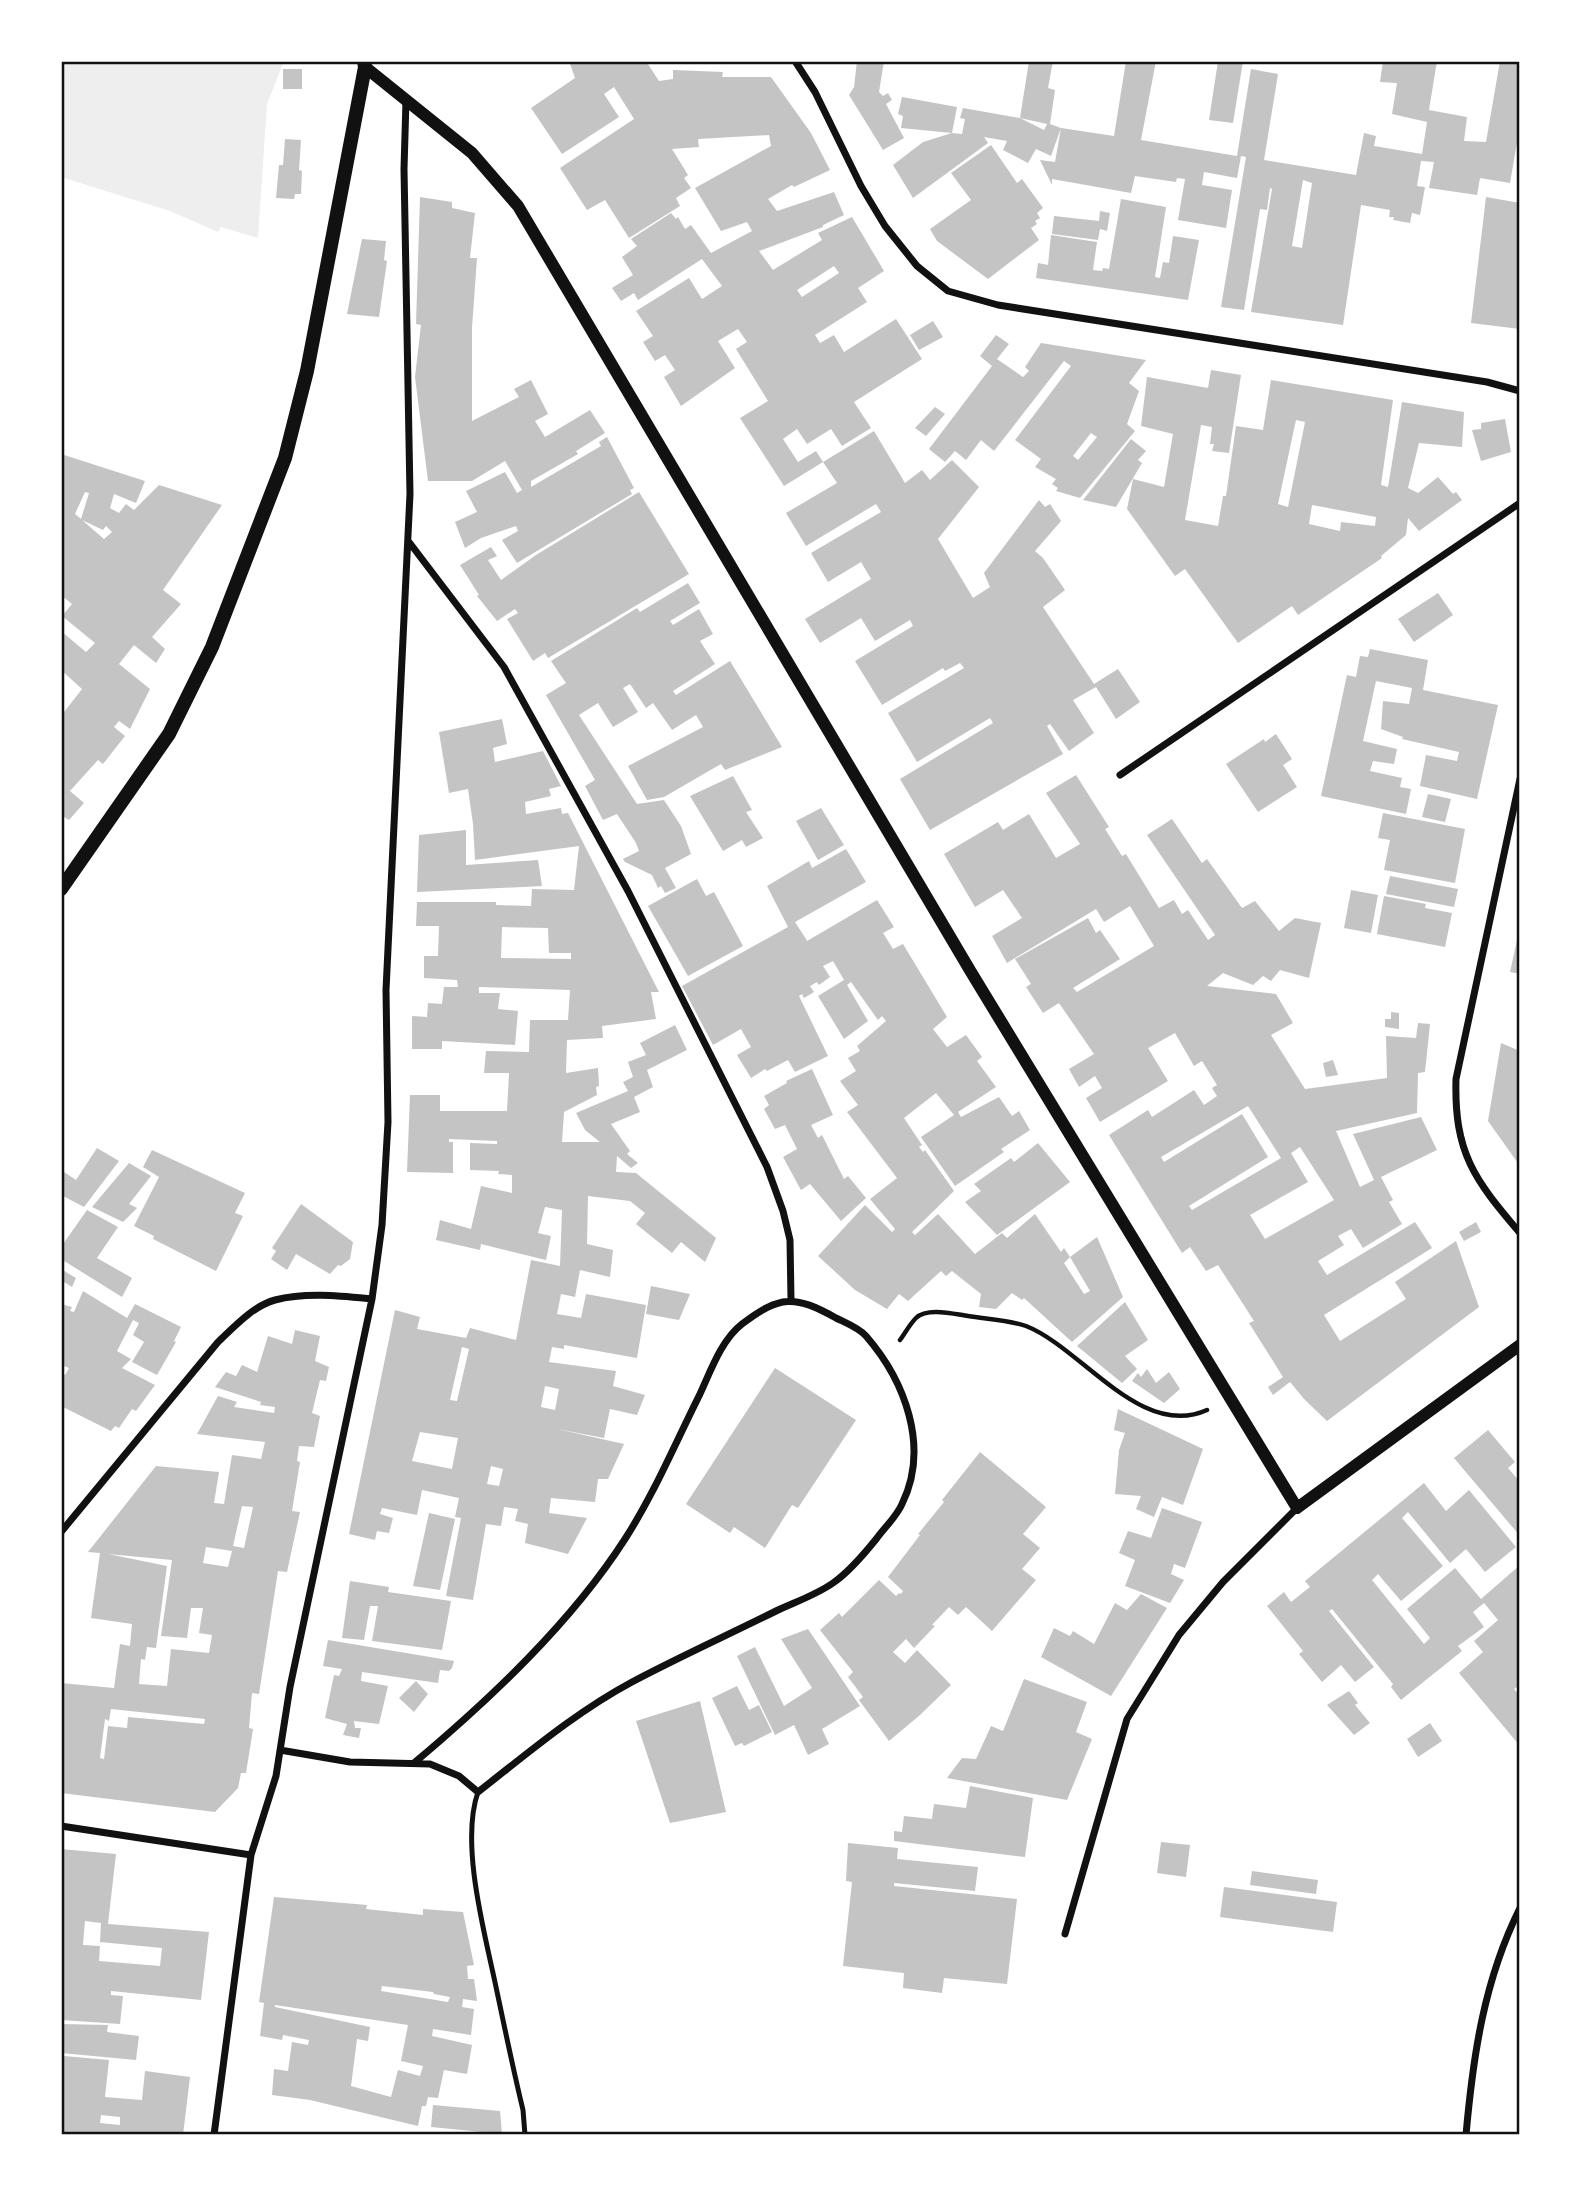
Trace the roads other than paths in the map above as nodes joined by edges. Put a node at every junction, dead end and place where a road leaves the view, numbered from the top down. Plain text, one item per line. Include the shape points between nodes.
1 (795, 61) edge
2 (364, 64) edge
3 (406, 100) junction
4 (1520, 391) edge
5 (1520, 503) edge
6 (409, 542) junction
7 (1120, 775) dead end
8 (1520, 779) edge
9 (61, 889) edge
10 (1520, 1233) edge
11 (372, 1299) junction
12 (791, 1299) junction
13 (1520, 1345) edge
14 (1297, 1508) junction
15 (61, 1532) edge
16 (280, 1750) junction
17 (414, 1763) junction
18 (478, 1792) junction
19 (61, 1826) edge
20 (251, 1855) junction
21 (1520, 1908) edge
22 (1065, 1934) dead end
23 (214, 2135) edge
24 (525, 2135) edge
25 (1466, 2135) edge

1 - 4 street via 884,226 916,266 948,291 998,305 1487,382
2 - 3 street
2 - 9 main road via 307,371 285,458 212,647 169,734
3 - 6 street
3 - 14 street via 472,153 517,206 971,972
5 - 7 street
6 - 11 street via 386,990 388,1122
6 - 12 street via 504,667 628,891 767,1167 790,1240
8 - 10 street via 1456,1079 1455,1104 1459,1137 1470,1167
11 - 15 street via 327,1295 273,1301 243,1318
11 - 16 street
12 - 17 street via 767,1306 738,1327 726,1343 645,1505 582,1596 480,1705
12 - 18 street via 813,1305 863,1333 898,1384 915,1441 912,1474 902,1506 834,1583 606,1697
13 - 14 street
14 - 22 street via 1223,1582 1179,1635 1127,1719
16 - 17 street via 350,1762
16 - 20 street via 271,1798
17 - 18 street via 446,1769
18 - 24 lane via 471,1822 475,1879
19 - 20 street
20 - 23 street
21 - 25 street via 1488,1987 1472,2067

